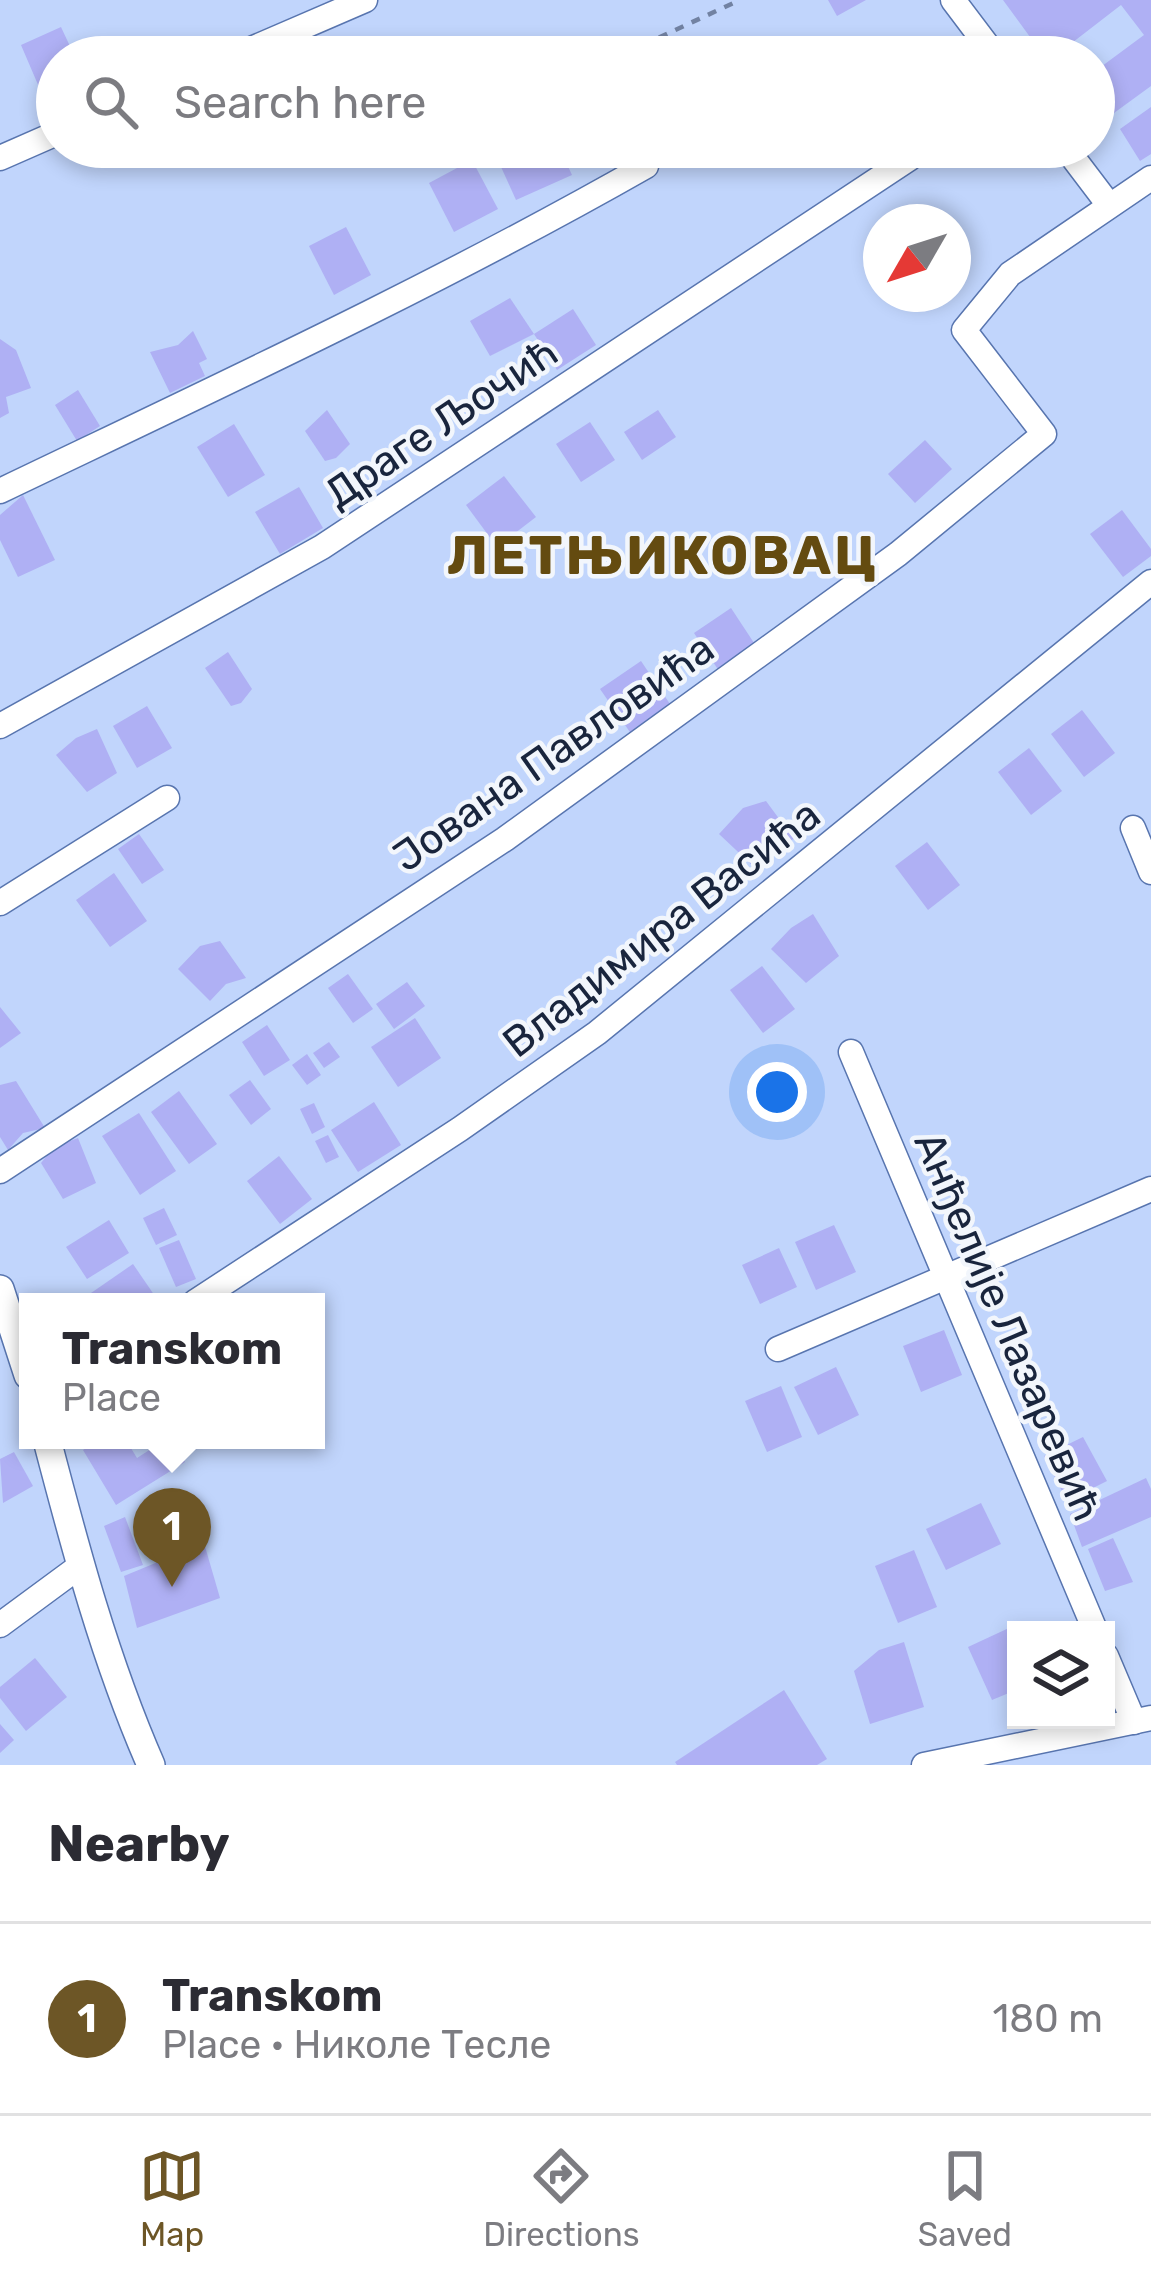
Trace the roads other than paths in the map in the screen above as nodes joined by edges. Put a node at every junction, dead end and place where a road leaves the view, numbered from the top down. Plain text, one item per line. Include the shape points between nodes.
1 (364, 0) edge
2 (953, 0) edge
3 (281, 36) edge
4 (980, 36) edge
5 (36, 142) edge
6 (0, 158) edge
7 (642, 168) edge
8 (895, 168) edge
9 (1081, 168) edge
10 (1151, 178) edge
11 (1109, 205) junction
12 (0, 491) edge
13 (1151, 582) edge
14 (0, 726) edge
15 (167, 798) dead end
16 (1133, 828) dead end
17 (1151, 872) edge
18 (0, 903) edge
19 (851, 1052) dead end
20 (0, 1171) edge
21 (1151, 1189) edge
22 (946, 1276) junction
23 (0, 1289) edge
24 (209, 1293) edge
25 (19, 1347) edge
26 (778, 1349) dead end
27 (48, 1449) edge
28 (80, 1566) junction
29 (1091, 1621) edge
30 (0, 1625) edge
31 (1115, 1672) edge
32 (1143, 1720) edge
33 (151, 1765) edge
34 (924, 1765) edge

1 - 3 street
2 - 4 street
5 - 6 street
7 - 12 street
8 - 14 street, Драге Љочић via 322,548
9 - 11 street
10 - 11 street
11 - 20 street, Јована Павловића via 1010,274 964,330 1044,434 898,554 505,839
13 - 24 street, Владимира Васића via 597,1033
15 - 18 street
16 - 17 street
19 - 22 street, Анђелије Лазаревић
21 - 22 street
22 - 26 street
22 - 29 street, Анђелије Лазаревић
23 - 25 street
27 - 28 street
28 - 30 street
28 - 33 street
31 - 32 street
32 - 34 street

